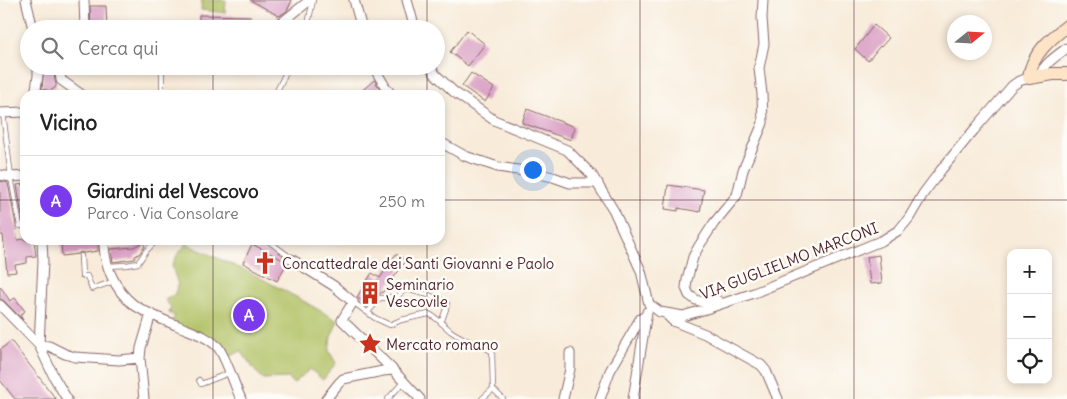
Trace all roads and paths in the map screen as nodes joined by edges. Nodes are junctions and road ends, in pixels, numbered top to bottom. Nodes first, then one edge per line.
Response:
1 (26, 0) edge
2 (84, 0) edge
3 (312, 0) edge
4 (354, 0) edge
5 (407, 0) edge
6 (763, 0) edge
7 (31, 20) edge
8 (85, 20) edge
9 (285, 20) edge
10 (309, 20) edge
11 (360, 20) edge
12 (413, 20) edge
13 (1067, 26) edge
14 (1067, 48) edge
15 (1067, 74) edge
16 (38, 75) edge
17 (60, 75) edge
18 (162, 75) edge
19 (285, 75) edge
20 (378, 75) edge
21 (437, 75) edge
22 (1034, 77) junction
23 (36, 90) edge
24 (75, 90) edge
25 (162, 90) edge
26 (277, 90) edge
27 (388, 90) edge
28 (20, 112) edge
29 (2, 113) edge
30 (445, 145) edge
31 (0, 175) edge
32 (20, 176) edge
33 (11, 177) junction
34 (598, 183) junction
35 (20, 226) edge
36 (42, 245) edge
37 (104, 245) edge
38 (152, 245) edge
39 (273, 245) edge
40 (81, 256) dead end
41 (289, 257) joint
42 (108, 266) junction
43 (114, 281) junction
44 (729, 301) junction
45 (353, 302) junction
46 (649, 304) junction
47 (0, 305) edge
48 (368, 312) junction
49 (665, 313) junction
50 (151, 314) junction
51 (646, 316) junction
52 (442, 323) junction
53 (39, 345) junction
54 (570, 353) dead end
55 (140, 358) junction
56 (393, 370) junction
57 (229, 373) junction
58 (199, 380) dead end
59 (404, 381) junction
60 (493, 390) junction
61 (67, 399) edge
62 (144, 399) edge
63 (241, 399) edge
64 (326, 399) edge
65 (388, 399) edge
66 (420, 399) edge
67 (482, 399) edge
68 (503, 399) edge
69 (563, 399) edge
70 (600, 399) edge
71 (633, 399) edge
72 (778, 399) edge

1 - 7 street
2 - 8 street
3 - 9 street
3 - 10 lane
4 - 11 street
5 - 12 street
6 - 44 street
13 - 22 main road
14 - 22 street, VIA GUGLIELMO MARCONI
15 - 22 main road
16 - 23 street
17 - 24 street
18 - 25 lane
19 - 26 lane
20 - 27 street
21 - 34 street
22 - 44 street, VIA GUGLIELMO MARCONI
28 - 29 street
29 - 33 lane
30 - 34 street
31 - 33 street
32 - 33 street
33 - 35 lane
34 - 46 street
36 - 53 street
37 - 42 street
38 - 42 lane
39 - 41 lane
40 - 43 lane
41 - 45 street
42 - 43 street
43 - 50 street
44 - 49 street, VIA GUGLIELMO MARCONI
45 - 48 lane
45 - 56 street
46 - 49 street, VIA GUGLIELMO MARCONI
46 - 51 street
47 - 53 street
48 - 52 lane
48 - 52 lane
49 - 72 street
50 - 55 street
50 - 57 street
51 - 70 street
51 - 71 street
52 - 60 lane
53 - 55 street
53 - 61 street
54 - 69 street
55 - 62 street
56 - 59 street
56 - 64 street
57 - 58 lane
57 - 63 street
59 - 65 lane
59 - 66 street
60 - 67 lane
60 - 68 lane

